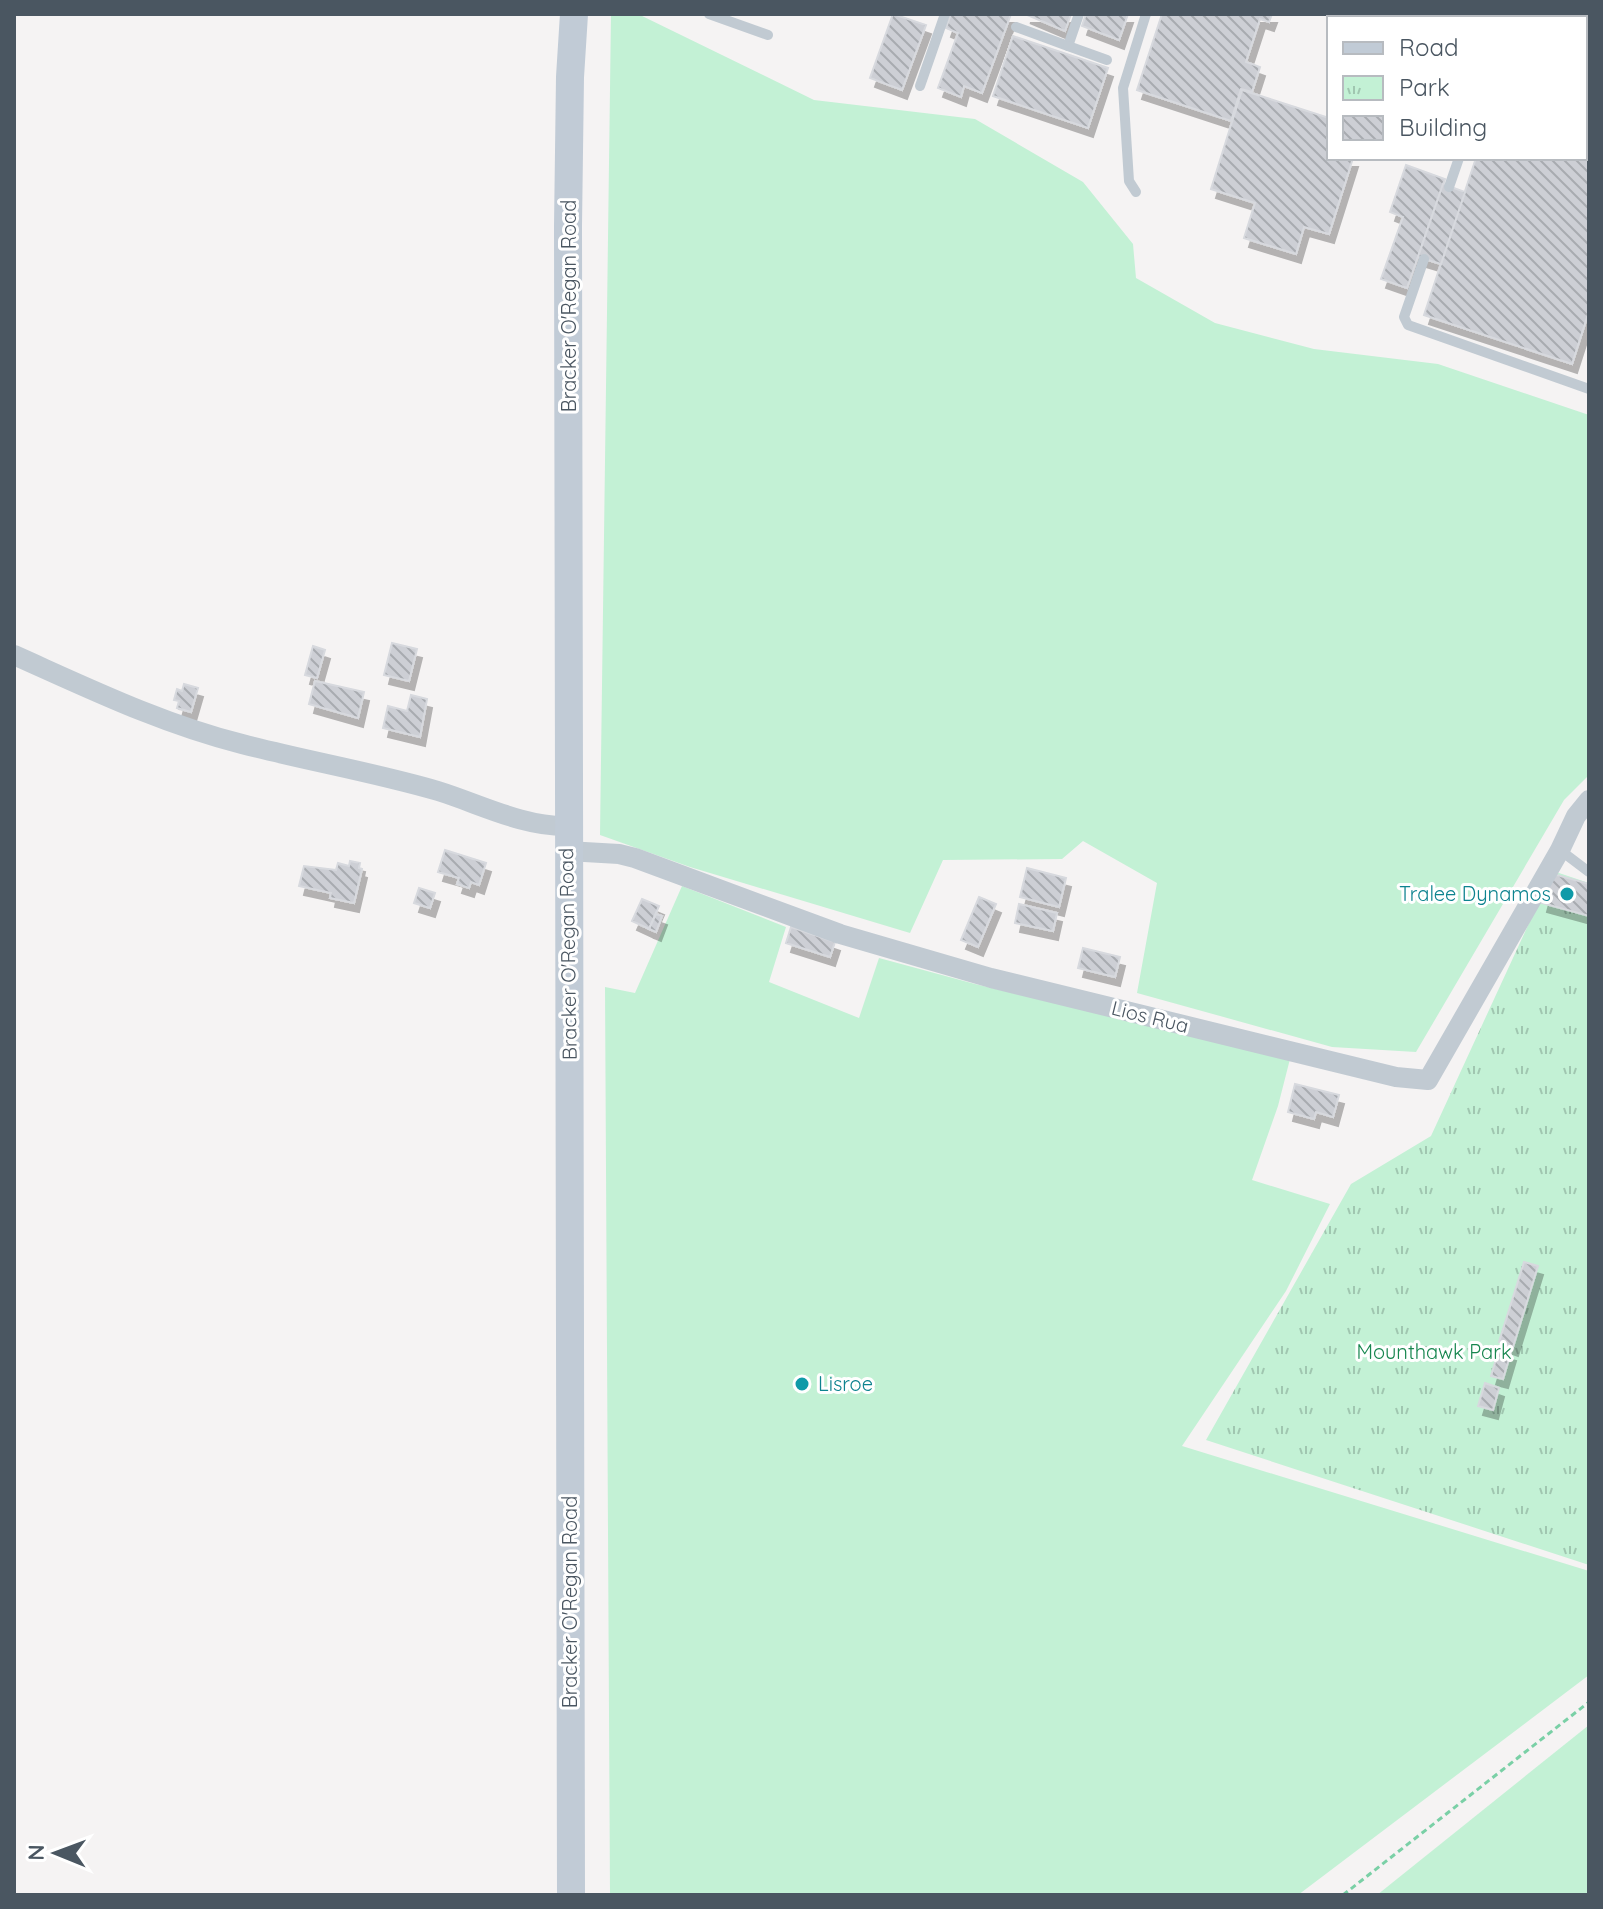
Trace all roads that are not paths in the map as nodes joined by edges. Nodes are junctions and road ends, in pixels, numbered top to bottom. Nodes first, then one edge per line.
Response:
1 (574, 14) edge
2 (709, 14) edge
3 (945, 14) edge
4 (1079, 14) edge
5 (1146, 14) edge
6 (1016, 27) dead end
7 (768, 35) dead end
8 (1068, 46) junction
9 (1107, 60) dead end
10 (920, 86) dead end
11 (1458, 160) edge
12 (1449, 187) dead end
13 (1136, 192) dead end
14 (1424, 259) dead end
15 (1589, 389) edge
16 (14, 655) edge
17 (1589, 800) edge
18 (567, 839) junction
19 (1560, 850) junction
20 (1589, 872) edge
21 (571, 1895) edge

1 - 18 main road, Bracker O'Regan Road
2 - 7 lane
3 - 10 lane
4 - 8 lane
5 - 13 lane
6 - 8 lane
8 - 9 lane
11 - 12 lane
14 - 15 lane
16 - 18 street
17 - 19 street, Lios Rua
18 - 19 street, Lios Rua
18 - 21 main road, Bracker O'Regan Road
19 - 20 lane

